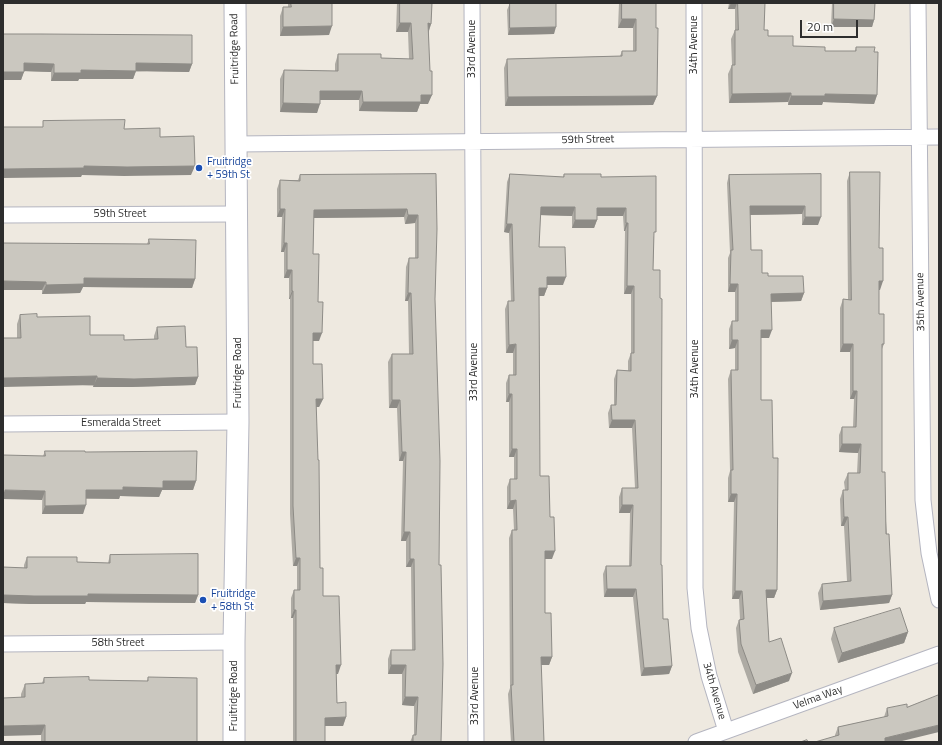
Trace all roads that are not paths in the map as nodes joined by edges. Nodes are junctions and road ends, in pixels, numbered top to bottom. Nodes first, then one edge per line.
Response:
1 (235, 3) edge
2 (472, 3) edge
3 (694, 3) edge
4 (918, 3) edge
5 (919, 137) junction
6 (939, 137) edge
7 (694, 139) junction
8 (473, 142) junction
9 (236, 144) junction
10 (237, 214) junction
11 (3, 215) edge
12 (238, 422) junction
13 (3, 424) edge
14 (939, 600) edge
15 (234, 642) junction
16 (3, 644) edge
17 (939, 654) edge
18 (726, 731) junction
19 (234, 742) edge
20 (476, 742) edge
21 (696, 742) edge

1 - 9 main road, Fruitridge Road
2 - 8 street, 33rd Avenue
3 - 7 street, 34th Avenue
4 - 5 street, 35th Avenue
5 - 6 street, 59th Street
5 - 7 street, 59th Street
5 - 14 street, 35th Avenue
7 - 8 street, 59th Street
7 - 18 street, 34th Avenue
8 - 9 street, 59th Street
8 - 20 street, 33rd Avenue
9 - 10 main road, Fruitridge Road
10 - 11 street, 59th Street
10 - 12 main road, Fruitridge Road
12 - 13 street, Esmeralda Street
12 - 15 main road, Fruitridge Road
15 - 16 street, 58th Street
15 - 19 main road, Fruitridge Road
17 - 18 street, Velma Way
18 - 21 street, Velma Way

